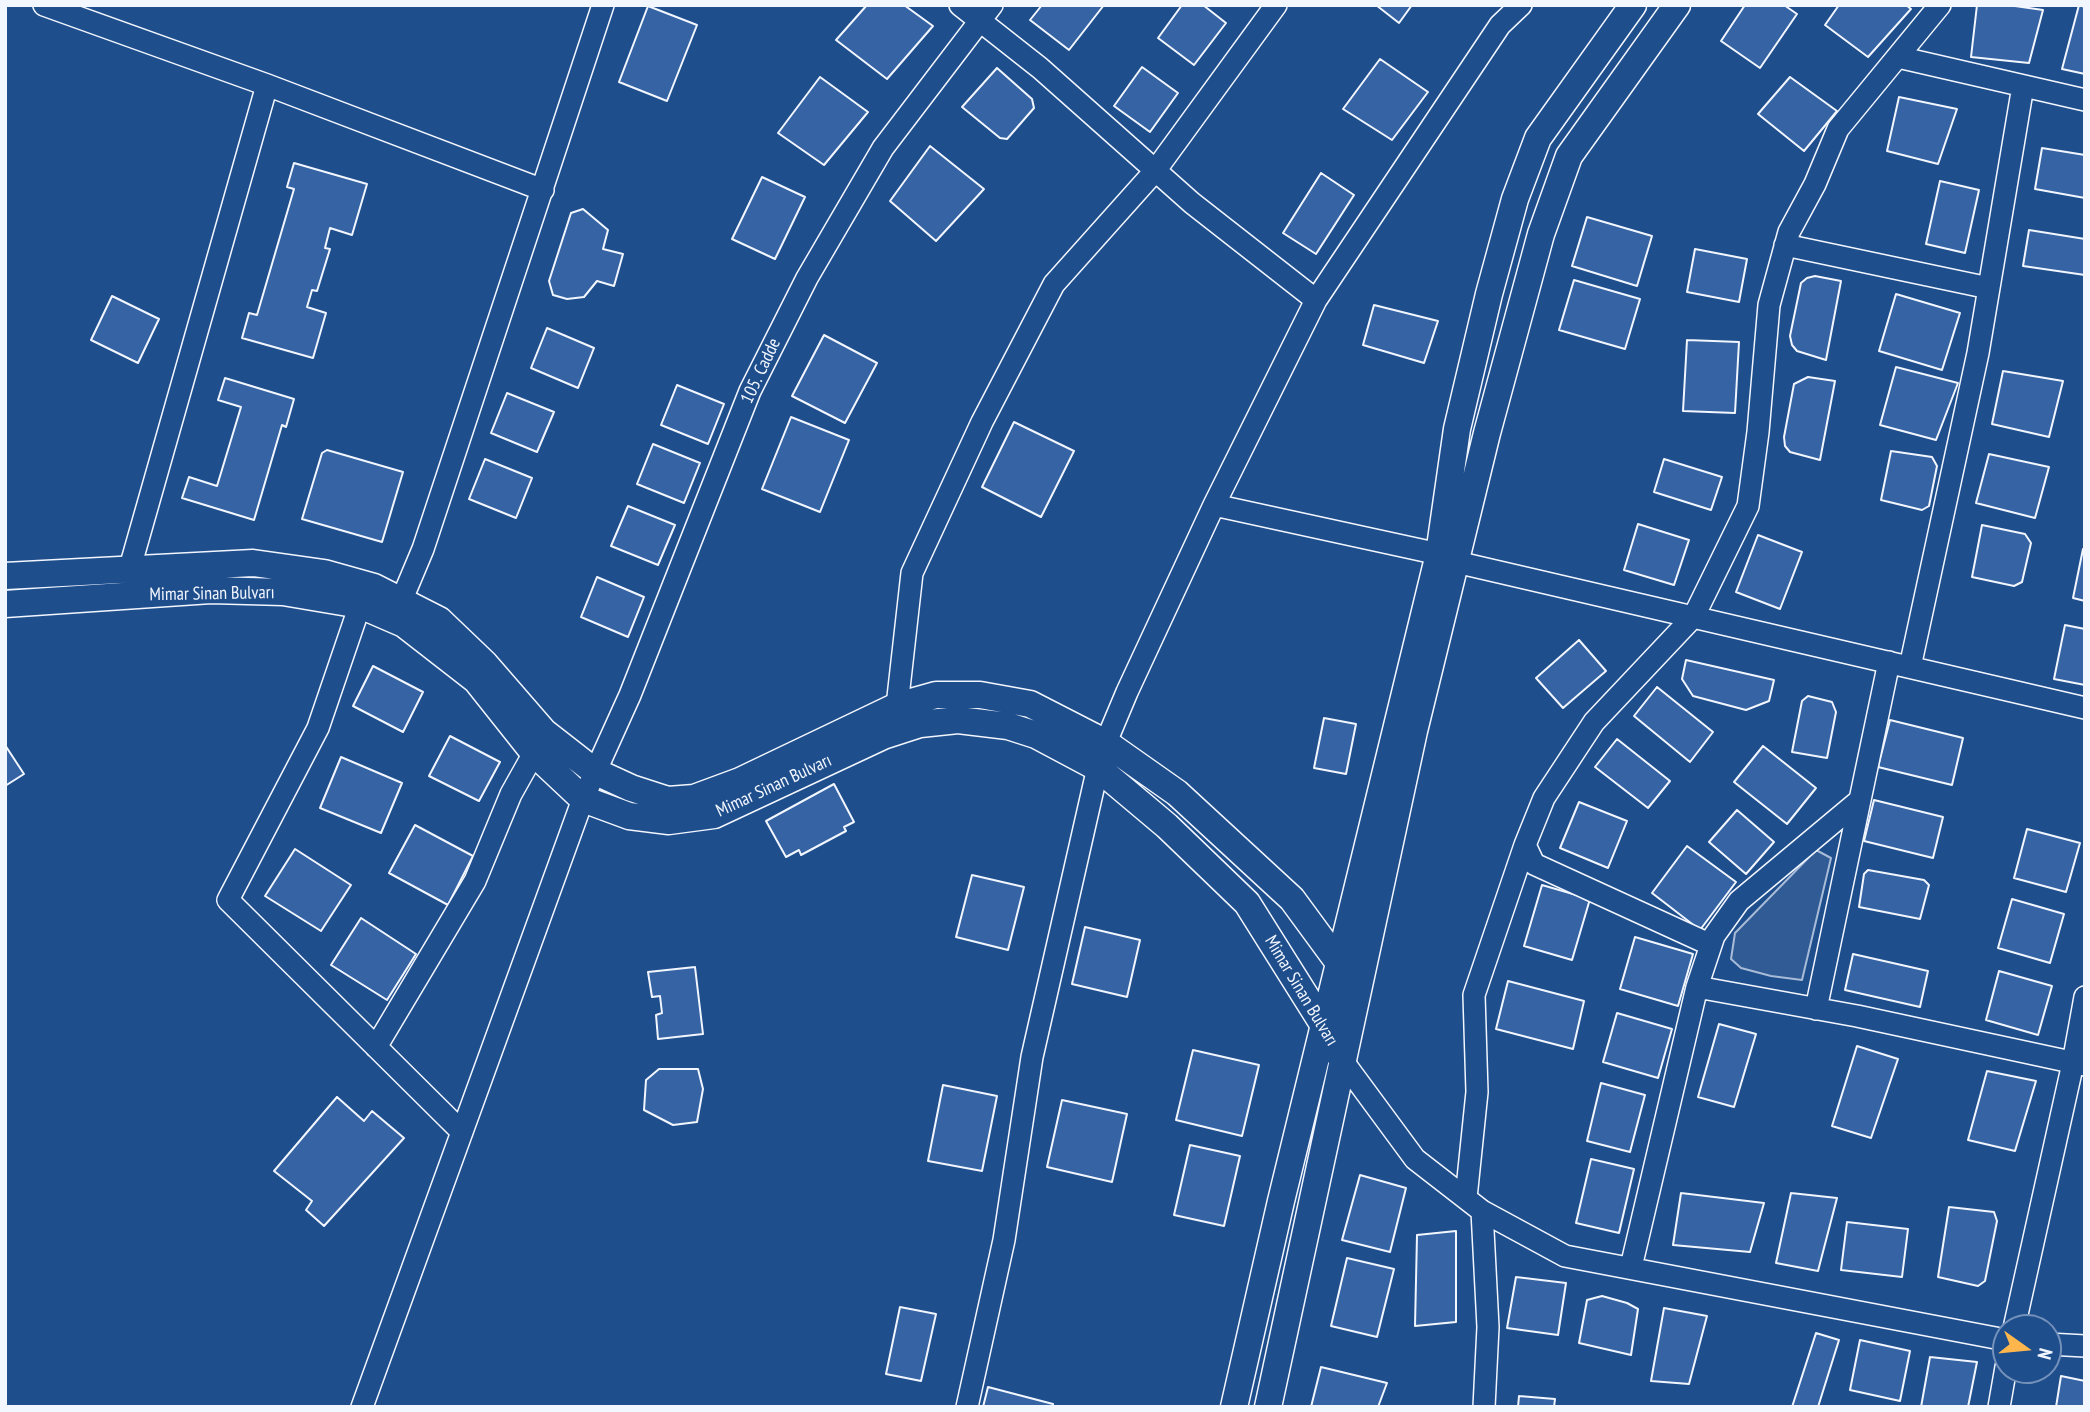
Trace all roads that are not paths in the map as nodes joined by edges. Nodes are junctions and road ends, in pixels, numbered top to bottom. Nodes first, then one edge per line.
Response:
1 (44, 5) edge
2 (603, 5) edge
3 (960, 5) edge
4 (1276, 5) edge
5 (1521, 5) edge
6 (1633, 5) edge
7 (1677, 5) edge
8 (1940, 5) edge
9 (987, 13) edge
10 (1898, 57) junction
11 (267, 85) junction
12 (2023, 86) junction
13 (2085, 100) edge
14 (1155, 171) junction
15 (543, 190) junction
16 (1785, 245) junction
17 (1989, 288) junction
18 (1316, 300) junction
19 (1214, 505) junction
20 (1447, 558) junction
21 (129, 571) junction
22 (5, 576) edge
23 (402, 599) junction
24 (5, 604) edge
25 (360, 605) junction
26 (1694, 616) junction
27 (1899, 665) junction
28 (897, 706) junction
29 (2085, 708) edge
30 (1106, 743) junction
31 (534, 754) junction
32 (1098, 768) junction
33 (594, 771) junction
34 (583, 799) junction
35 (1860, 800) junction
36 (1525, 845) junction
37 (1711, 946) junction
38 (1339, 963) junction
39 (1697, 987) junction
40 (2085, 997) edge
41 (1353, 1007) junction
42 (1816, 1009) junction
43 (1324, 1024) junction
44 (376, 1047) junction
45 (1342, 1060) junction
46 (2079, 1064) edge
47 (462, 1132) junction
48 (1474, 1205) junction
49 (1631, 1267) junction
50 (2017, 1314) edge
51 (1992, 1337) edge
52 (2062, 1344) edge
53 (2085, 1346) edge
54 (2003, 1384) edge
55 (362, 1407) edge
56 (967, 1407) edge
57 (1234, 1407) edge
58 (1268, 1407) edge
59 (1484, 1407) edge
60 (1999, 1407) edge

1 - 11 street
2 - 15 street
3 - 9 street
4 - 14 street
5 - 18 street
6 - 20 main road
7 - 20 main road
8 - 10 street
9 - 14 street
9 - 33 street, 105. Cadde
10 - 12 street
10 - 16 street
11 - 15 street
11 - 21 street
12 - 13 street
12 - 17 street
14 - 18 street
14 - 28 street
15 - 23 street
16 - 17 street
16 - 26 street
17 - 27 street
18 - 19 street
19 - 20 street
19 - 30 street
20 - 26 street
20 - 38 main road
20 - 41 main road
21 - 22 main road, Mimar Sinan Bulvarı
21 - 23 main road, Mimar Sinan Bulvarı
23 - 33 main road, Mimar Sinan Bulvarı
24 - 25 main road, Mimar Sinan Bulvarı
25 - 31 main road, Mimar Sinan Bulvarı
25 - 44 street
26 - 27 street
26 - 36 street
27 - 29 street
27 - 35 street
28 - 30 main road, Mimar Sinan Bulvarı
28 - 33 main road, Mimar Sinan Bulvarı
30 - 32 street
30 - 38 main road, Mimar Sinan Bulvarı
31 - 34 main road, Mimar Sinan Bulvarı
31 - 44 street
32 - 34 main road, Mimar Sinan Bulvarı
32 - 43 main road, Mimar Sinan Bulvarı
32 - 56 street
33 - 34 street, 105. Cadde
34 - 47 street, 105. Cadde
35 - 37 street
35 - 42 street
36 - 37 street
36 - 48 street
37 - 39 street
38 - 41 main road, Mimar Sinan Bulvarı
38 - 43 main road
39 - 42 street
39 - 49 street
40 - 46 street
41 - 45 main road
42 - 46 street
43 - 45 main road, Mimar Sinan Bulvarı
43 - 57 main road
44 - 47 street
45 - 48 street
45 - 58 main road
46 - 50 street
47 - 55 street, 105. Cadde
48 - 49 street
48 - 59 street
49 - 51 street
52 - 53 street
54 - 60 street

